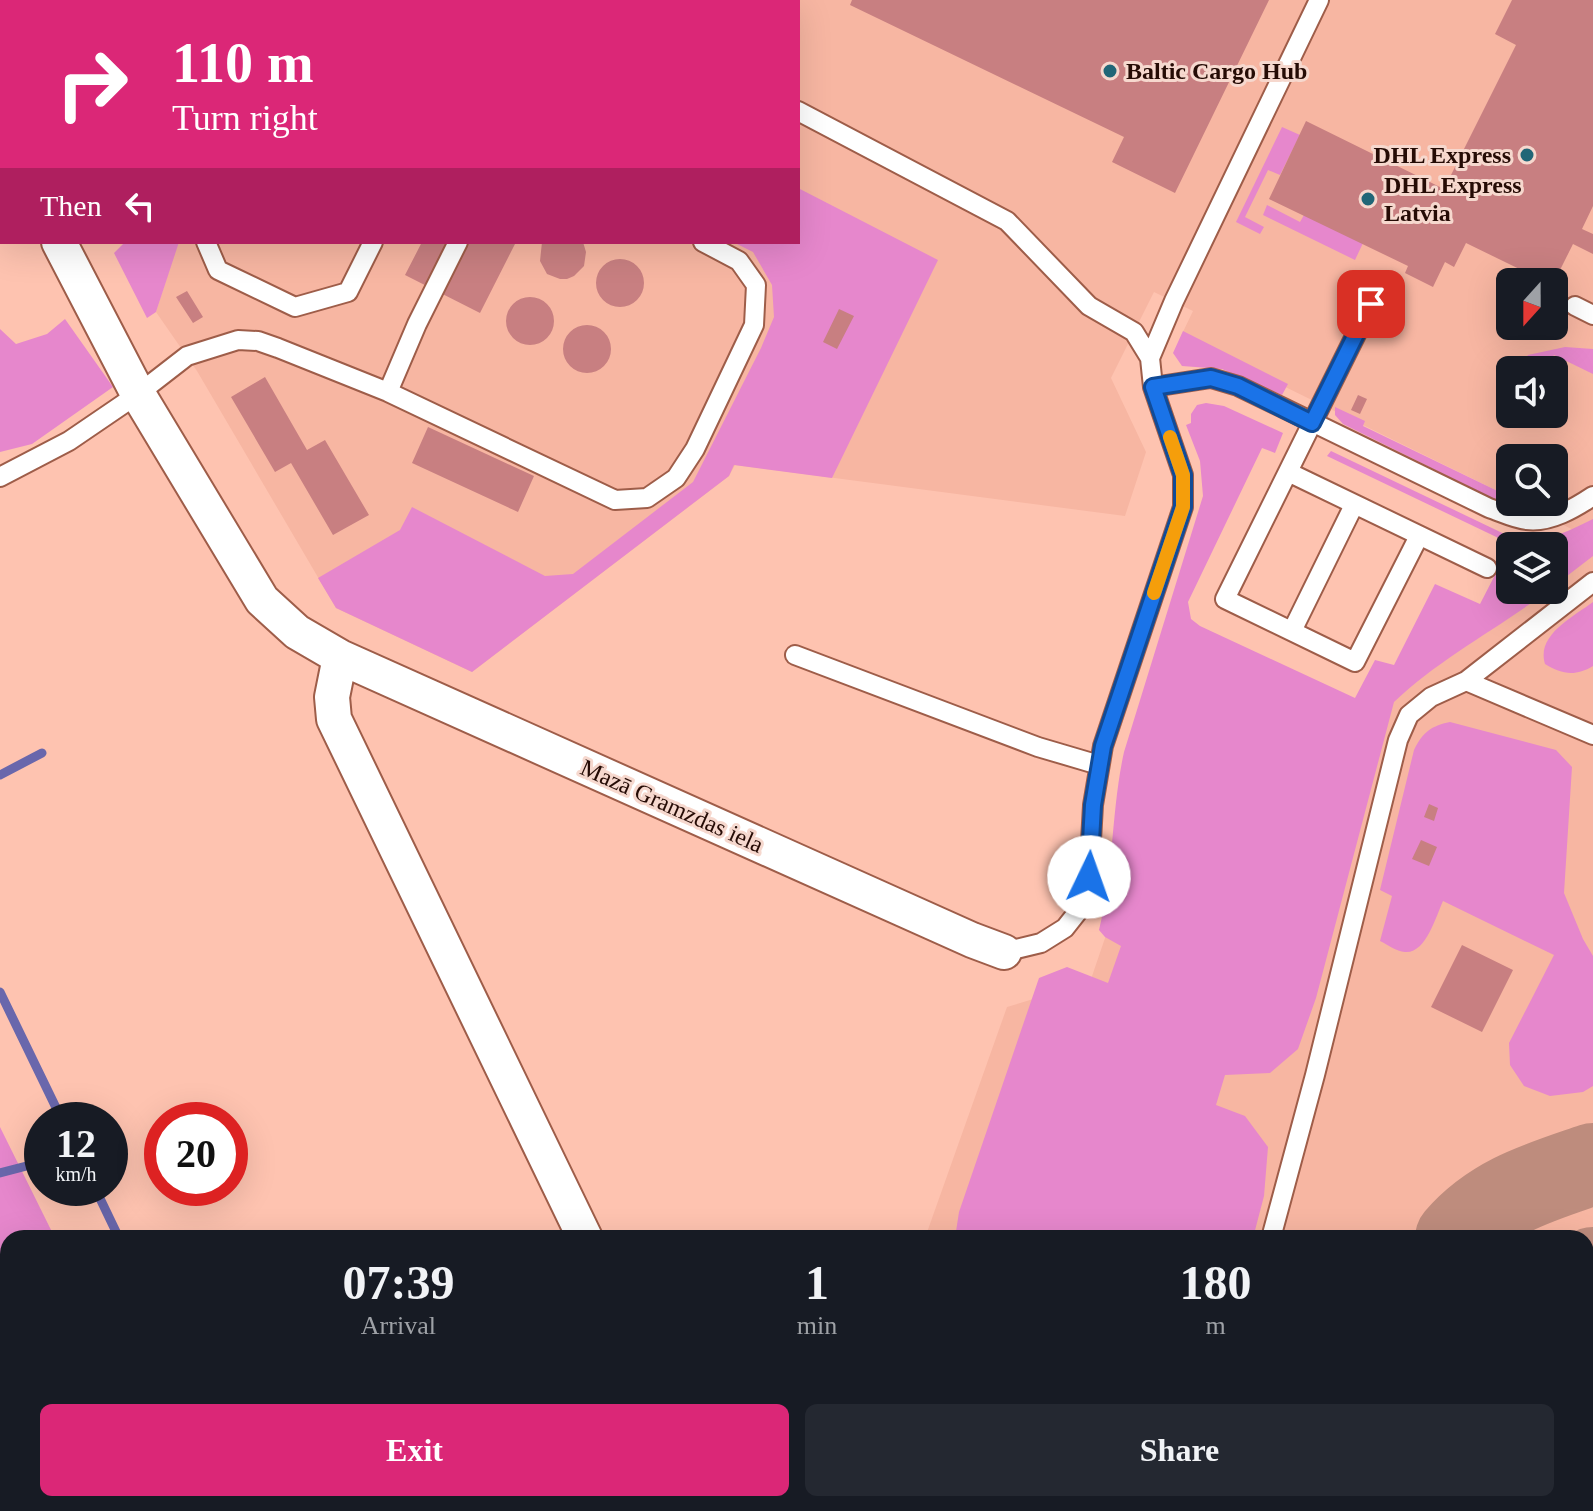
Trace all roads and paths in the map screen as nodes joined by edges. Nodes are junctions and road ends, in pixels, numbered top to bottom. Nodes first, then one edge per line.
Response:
1 (1319, 0) edge
2 (800, 112) edge
3 (60, 244) edge
4 (207, 244) edge
5 (372, 244) edge
6 (457, 244) edge
7 (707, 244) edge
8 (1371, 304) dead end
9 (1575, 306) dead end
10 (1593, 315) edge
11 (1150, 358) junction
12 (1153, 387) junction
13 (388, 392) junction
14 (138, 394) junction
15 (1312, 423) junction
16 (1288, 472) junction
17 (0, 477) edge
18 (1593, 496) edge
19 (1354, 505) junction
20 (1419, 536) junction
21 (1487, 568) dead end
22 (1593, 582) edge
23 (1292, 631) junction
24 (795, 655) dead end
25 (340, 657) junction
26 (1466, 681) junction
27 (1593, 735) edge
28 (1099, 765) junction
29 (1004, 952) joint
30 (581, 1230) edge
31 (1273, 1230) edge

1 - 11 lane
2 - 11 lane
3 - 14 street, Mazā Gramzdas iela
4 - 5 lane
6 - 13 lane
7 - 13 lane
8 - 15 lane
9 - 10 lane
11 - 12 lane
12 - 15 lane
12 - 28 lane
13 - 14 lane
14 - 17 lane
14 - 25 street, Mazā Gramzdas iela
15 - 16 lane
15 - 18 lane
16 - 19 lane
16 - 23 lane
19 - 20 lane
19 - 23 lane
20 - 21 lane
20 - 23 lane
22 - 26 lane
24 - 28 lane
25 - 29 street, Mazā Gramzdas iela
25 - 30 street
26 - 27 lane
26 - 31 lane
28 - 29 lane

